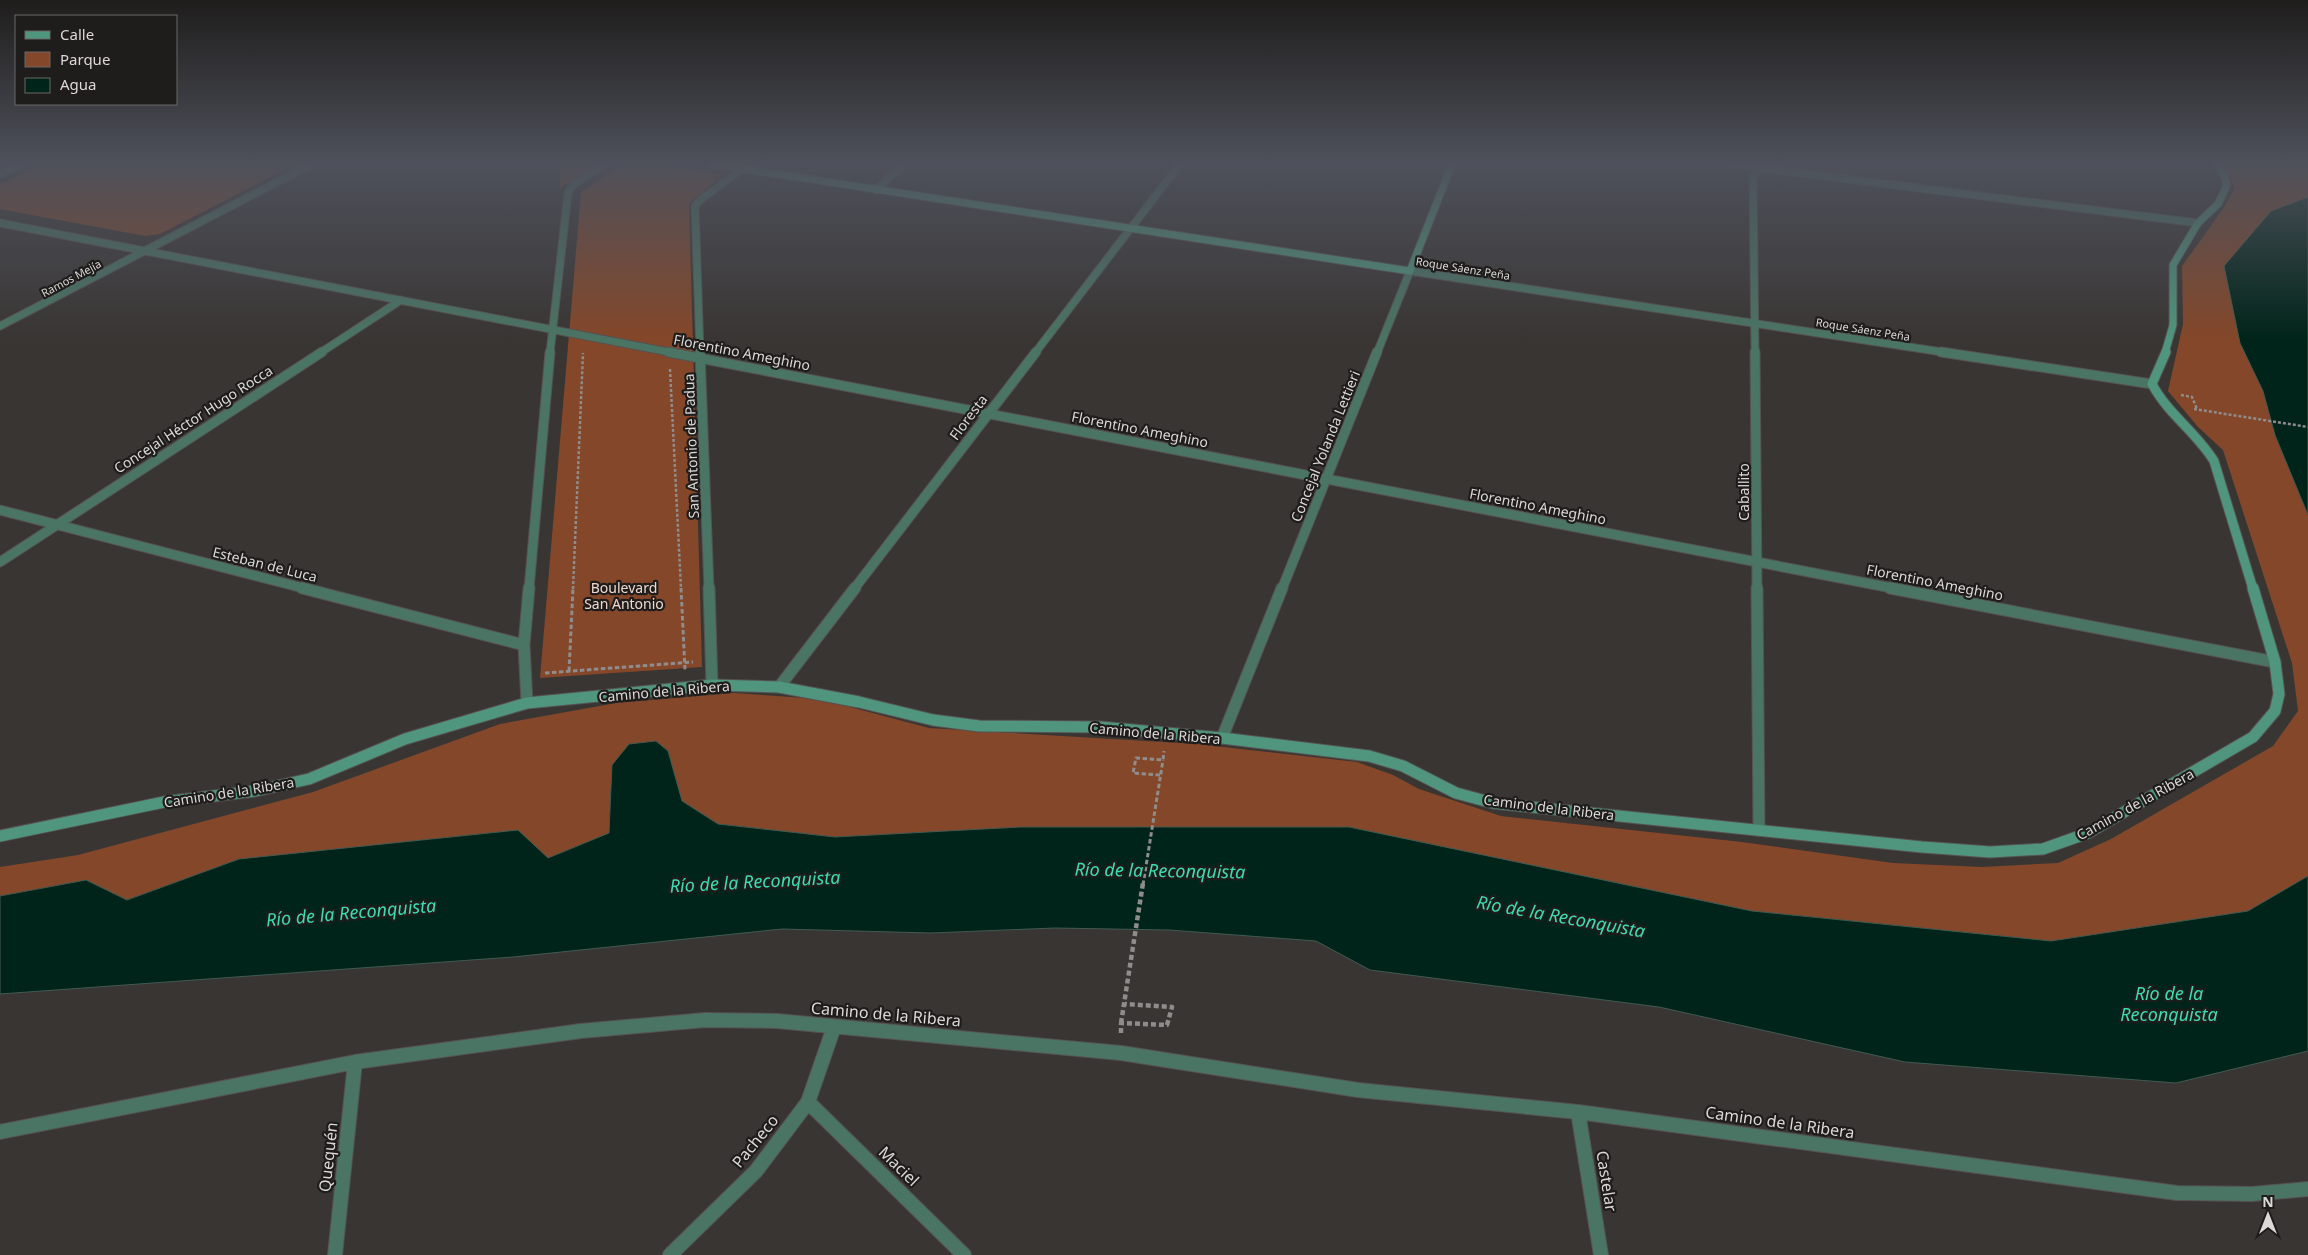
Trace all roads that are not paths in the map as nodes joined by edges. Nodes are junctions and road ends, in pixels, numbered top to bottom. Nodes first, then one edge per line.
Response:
1 (3, 223) edge
2 (200, 223) edge
3 (565, 223) edge
4 (696, 223) edge
5 (1094, 223) edge
6 (1134, 223) edge
7 (1429, 223) edge
8 (1754, 223) edge
9 (2194, 223) edge
10 (2198, 223) joint
11 (1130, 228) junction
12 (145, 251) junction
13 (1410, 271) junction
14 (401, 300) junction
15 (1756, 324) junction
16 (0, 326) edge
17 (553, 329) junction
18 (701, 358) junction
19 (2152, 384) junction
20 (988, 413) junction
21 (1326, 479) junction
22 (0, 510) edge
23 (56, 525) junction
24 (0, 562) edge
25 (1757, 562) junction
26 (524, 645) junction
27 (2275, 662) junction
28 (712, 684) junction
29 (779, 687) junction
30 (528, 703) junction
31 (1222, 738) junction
32 (1759, 830) junction
33 (0, 836) edge
34 (834, 1027) junction
35 (355, 1062) junction
36 (808, 1102) junction
37 (1578, 1112) junction
38 (0, 1132) edge
39 (2308, 1188) edge
40 (335, 1255) edge
41 (670, 1255) edge
42 (964, 1255) edge
43 (1601, 1255) edge

1 - 12 street, Florentino Ameghino
2 - 12 street, Ramos Mejía
3 - 17 street
4 - 18 street, San Antonio de Padua
5 - 11 street, Roque Sáenz Peña
6 - 11 street, Floresta
7 - 13 street, Concejal Yolanda Lettieri
8 - 15 street, Caballito
9 - 10 street
10 - 19 street
11 - 13 street, Roque Sáenz Peña
11 - 20 street, Floresta
12 - 14 street, Florentino Ameghino
12 - 16 street, Ramos Mejía
13 - 15 street, Roque Sáenz Peña
13 - 21 street, Concejal Yolanda Lettieri
14 - 17 street, Florentino Ameghino
14 - 23 street, Concejal Héctor Hugo Rocca
15 - 19 street, Roque Sáenz Peña
15 - 25 street, Caballito
17 - 18 street, Florentino Ameghino
17 - 26 street
18 - 20 street, Florentino Ameghino
18 - 28 street, San Antonio de Padua
19 - 27 street, Camino de la Ribera
20 - 21 street, Florentino Ameghino
20 - 29 street, Floresta
21 - 25 street, Florentino Ameghino
21 - 31 street, Concejal Yolanda Lettieri
22 - 23 street, Esteban de Luca
23 - 24 street, Concejal Héctor Hugo Rocca
23 - 26 street, Esteban de Luca
25 - 27 street, Florentino Ameghino
25 - 32 street, Caballito
26 - 30 street
27 - 32 street, Camino de la Ribera
28 - 29 street, Camino de la Ribera
28 - 30 street, Camino de la Ribera
29 - 31 street, Camino de la Ribera
30 - 33 street, Camino de la Ribera
31 - 32 street, Camino de la Ribera
34 - 35 street, Camino de la Ribera
34 - 36 street, Pacheco
34 - 37 street, Camino de la Ribera
35 - 38 street, Camino de la Ribera
35 - 40 street, Quequén
36 - 41 street, Pacheco
36 - 42 street, Maciel
37 - 39 street, Camino de la Ribera
37 - 43 street, Castelar

